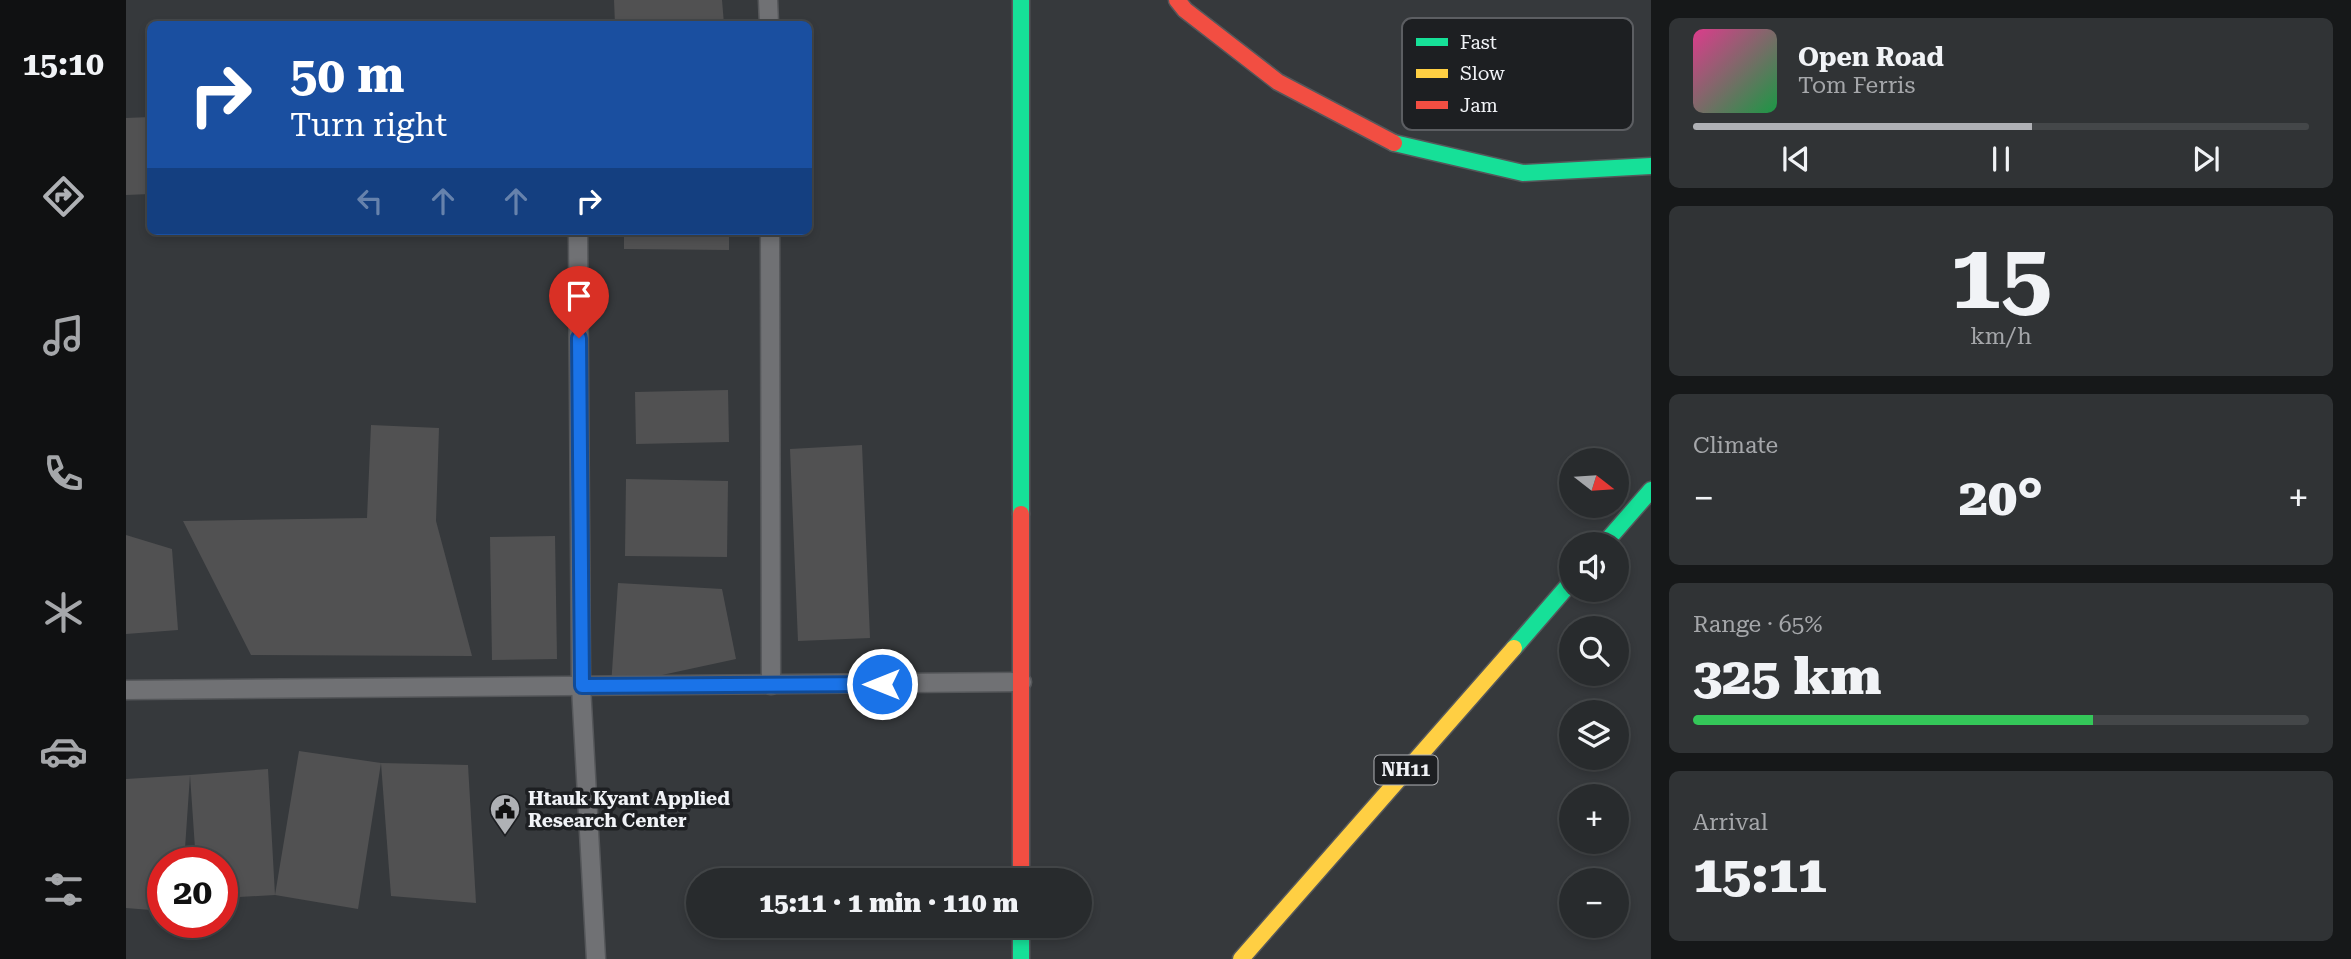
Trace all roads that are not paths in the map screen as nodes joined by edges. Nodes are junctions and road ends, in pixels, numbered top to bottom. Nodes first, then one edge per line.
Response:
1 (768, 0) edge
2 (1021, 0) edge
3 (1177, 0) edge
4 (769, 21) edge
5 (1651, 166) edge
6 (578, 235) edge
7 (770, 235) edge
8 (1651, 490) edge
9 (1614, 532) edge
10 (1559, 596) edge
11 (1022, 682) junction
12 (771, 685) junction
13 (582, 686) junction
14 (126, 690) edge
15 (1021, 868) edge
16 (1021, 938) edge
17 (596, 959) edge
18 (1021, 959) edge
19 (1241, 959) edge

1 - 4 lane
2 - 11 main road
3 - 5 main road
6 - 13 lane
7 - 12 lane
8 - 9 main road
10 - 19 main road, NH11
11 - 12 lane
11 - 15 main road
12 - 13 lane
13 - 14 lane
13 - 17 lane
16 - 18 main road

